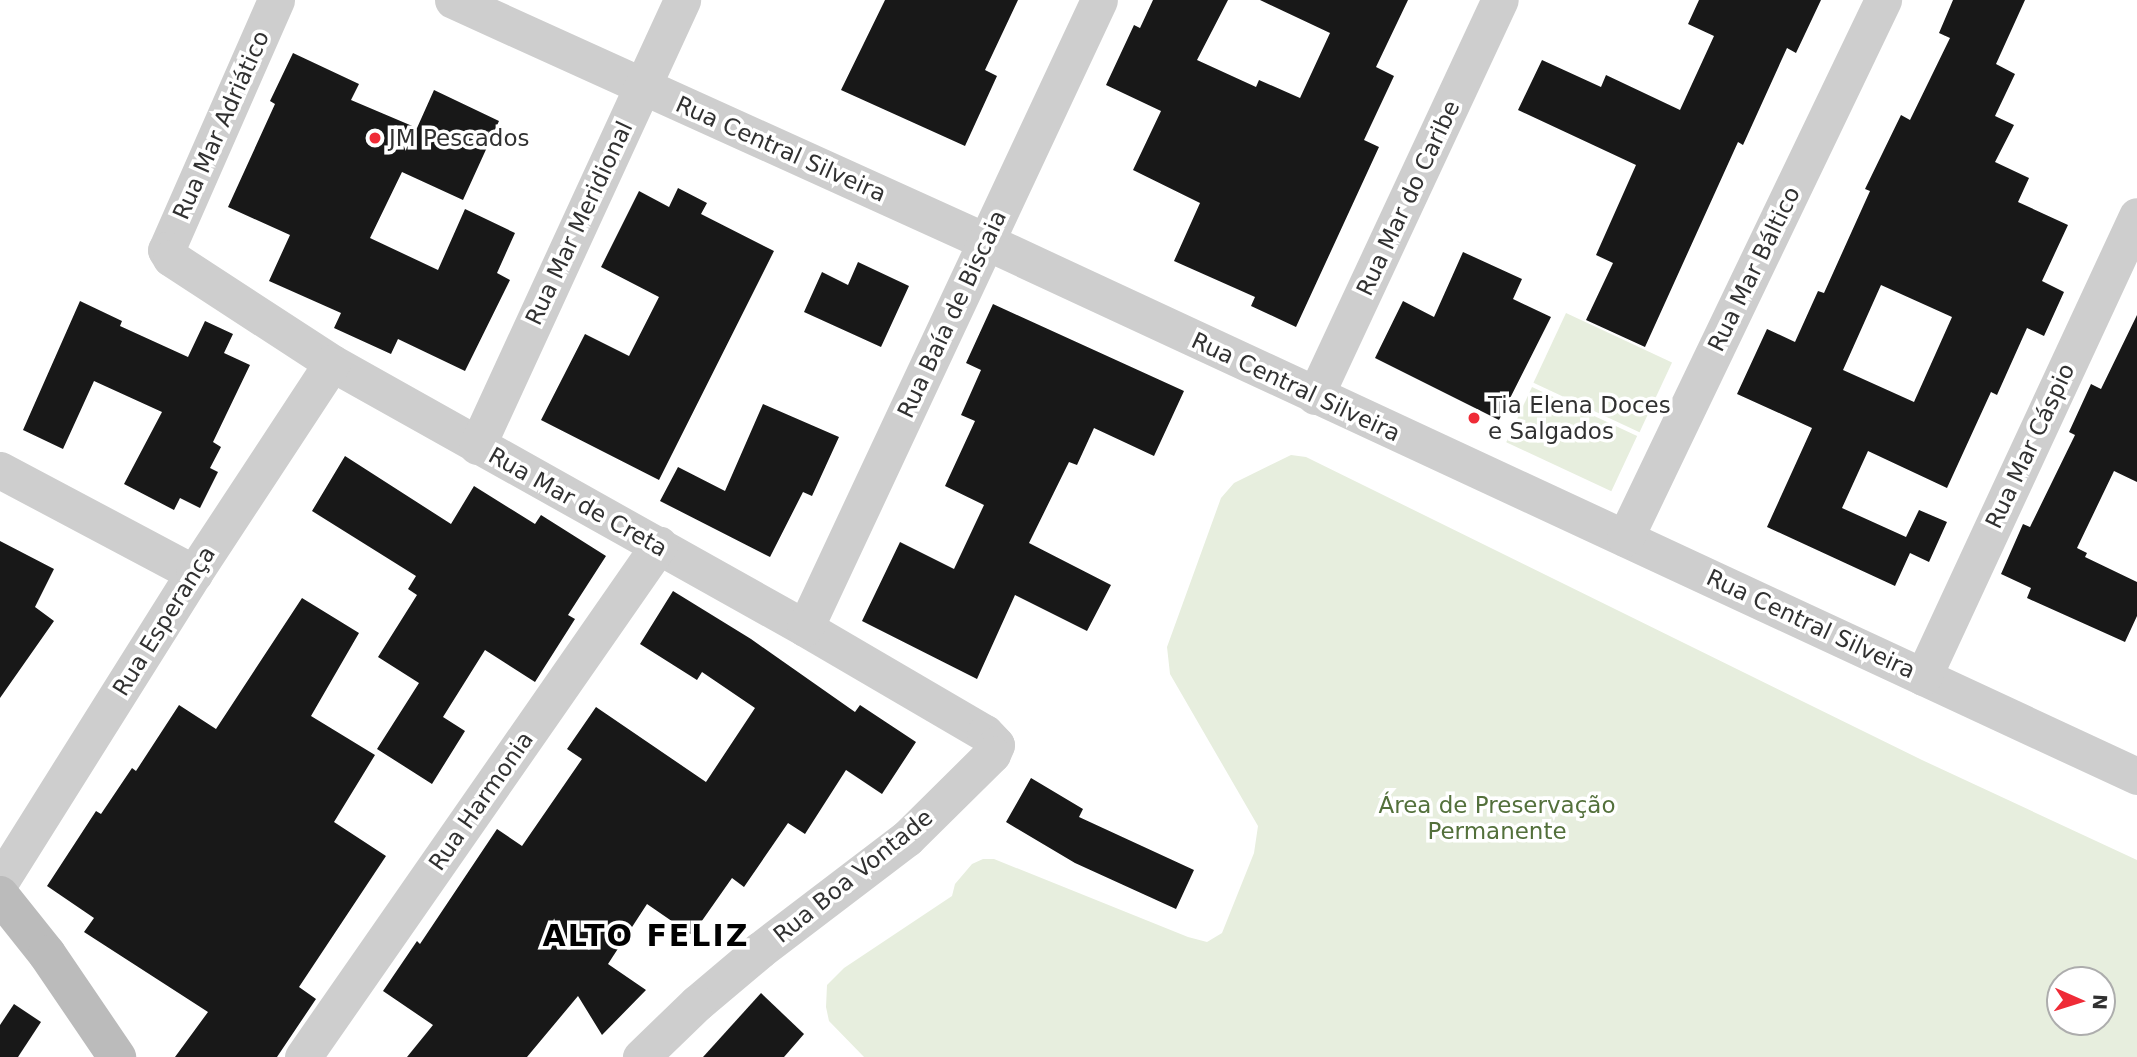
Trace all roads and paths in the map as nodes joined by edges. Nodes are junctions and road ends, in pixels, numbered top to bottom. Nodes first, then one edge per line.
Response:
1 (276, 0) edge
2 (453, 0) edge
3 (682, 0) edge
4 (1099, 0) edge
5 (1500, 0) edge
6 (1884, 0) edge
7 (642, 87) junction
8 (2137, 216) edge
9 (987, 242) junction
10 (166, 250) joint
11 (332, 363) junction
12 (1315, 396) junction
13 (477, 446) junction
14 (0, 470) edge
15 (1625, 538) junction
16 (659, 545) junction
17 (194, 573) junction
18 (805, 628) junction
19 (1923, 677) junction
20 (996, 745) joint
21 (2137, 776) edge
22 (0, 882) edge
23 (0, 895) edge
24 (117, 1057) edge
25 (303, 1057) edge
26 (641, 1057) edge

1 - 10 street, Rua Mar Adriático
2 - 7 street, Rua Central Silveira
3 - 7 street, Rua Mar Meridional
4 - 9 street, Rua Baía de Biscaia
5 - 12 street, Rua Mar do Caribe
6 - 15 street, Rua Mar Báltico
7 - 9 street, Rua Central Silveira
7 - 13 street, Rua Mar Meridional
8 - 19 street, Rua Mar Cáspio
9 - 12 street, Rua Central Silveira
9 - 18 street, Rua Baía de Biscaia
10 - 11 street, Rua Mar de Creta
11 - 13 street, Rua Mar de Creta
11 - 17 street, Rua Esperança
12 - 15 street, Rua Central Silveira
13 - 16 street, Rua Mar de Creta
14 - 17 street
15 - 19 street, Rua Central Silveira
16 - 18 street, Rua Mar de Creta
16 - 25 street, Rua Harmonia
17 - 22 street, Rua Esperança
18 - 20 street, Rua Mar de Creta
19 - 21 street, Rua Central Silveira
20 - 26 street, Rua Boa Vontade
23 - 24 main road

